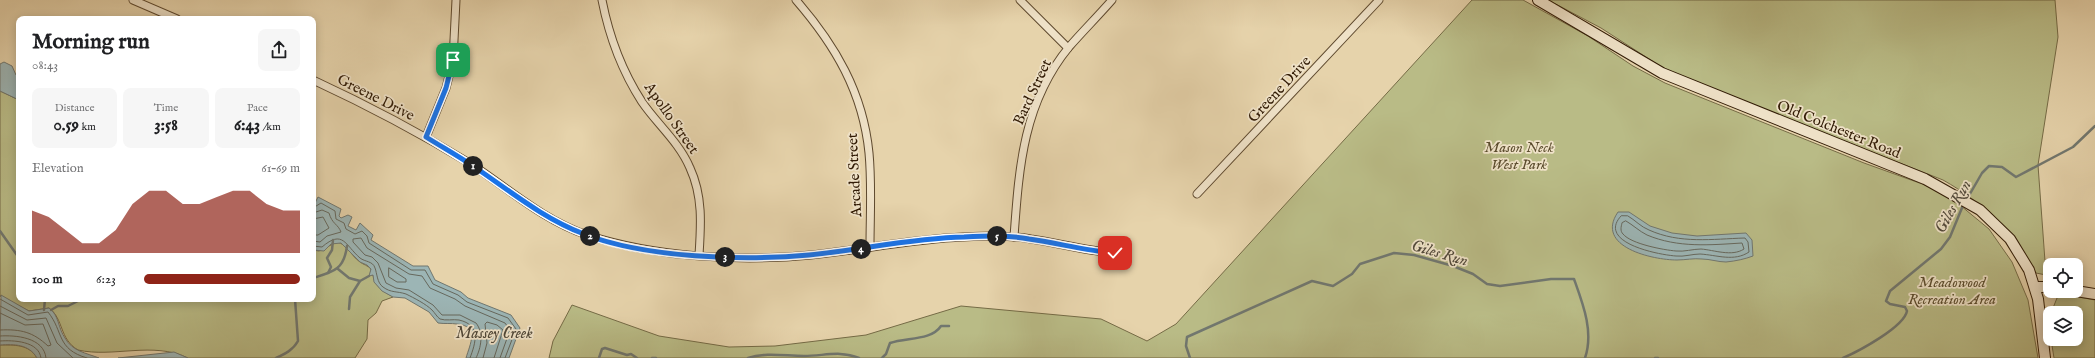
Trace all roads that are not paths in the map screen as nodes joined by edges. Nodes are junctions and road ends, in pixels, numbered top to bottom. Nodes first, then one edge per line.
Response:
1 (133, 0) edge
2 (456, 0) edge
3 (602, 0) edge
4 (796, 0) edge
5 (1020, 0) edge
6 (1112, 0) edge
7 (1379, 0) edge
8 (1538, 0) edge
9 (170, 16) edge
10 (1068, 48) junction
11 (316, 82) edge
12 (426, 137) junction
13 (1197, 194) dead end
14 (1014, 237) junction
15 (870, 248) junction
16 (1115, 253) dead end
17 (699, 255) junction
18 (2035, 287) junction
19 (2043, 287) edge
20 (2083, 292) edge
21 (2095, 294) edge
22 (2045, 358) edge

1 - 9 street
2 - 12 street
3 - 17 street, Apollo Street
4 - 15 street, Arcade Street
5 - 10 street
6 - 10 street, Bard Street
7 - 13 street, Greene Drive
8 - 18 street, Old Colchester Road
10 - 14 street, Bard Street
11 - 12 street, Greene Drive
12 - 17 street, Greene Drive
14 - 15 street, Greene Drive
14 - 16 street, Greene Drive
15 - 17 street, Greene Drive
18 - 19 street
18 - 22 street, Old Colchester Road
20 - 21 street

